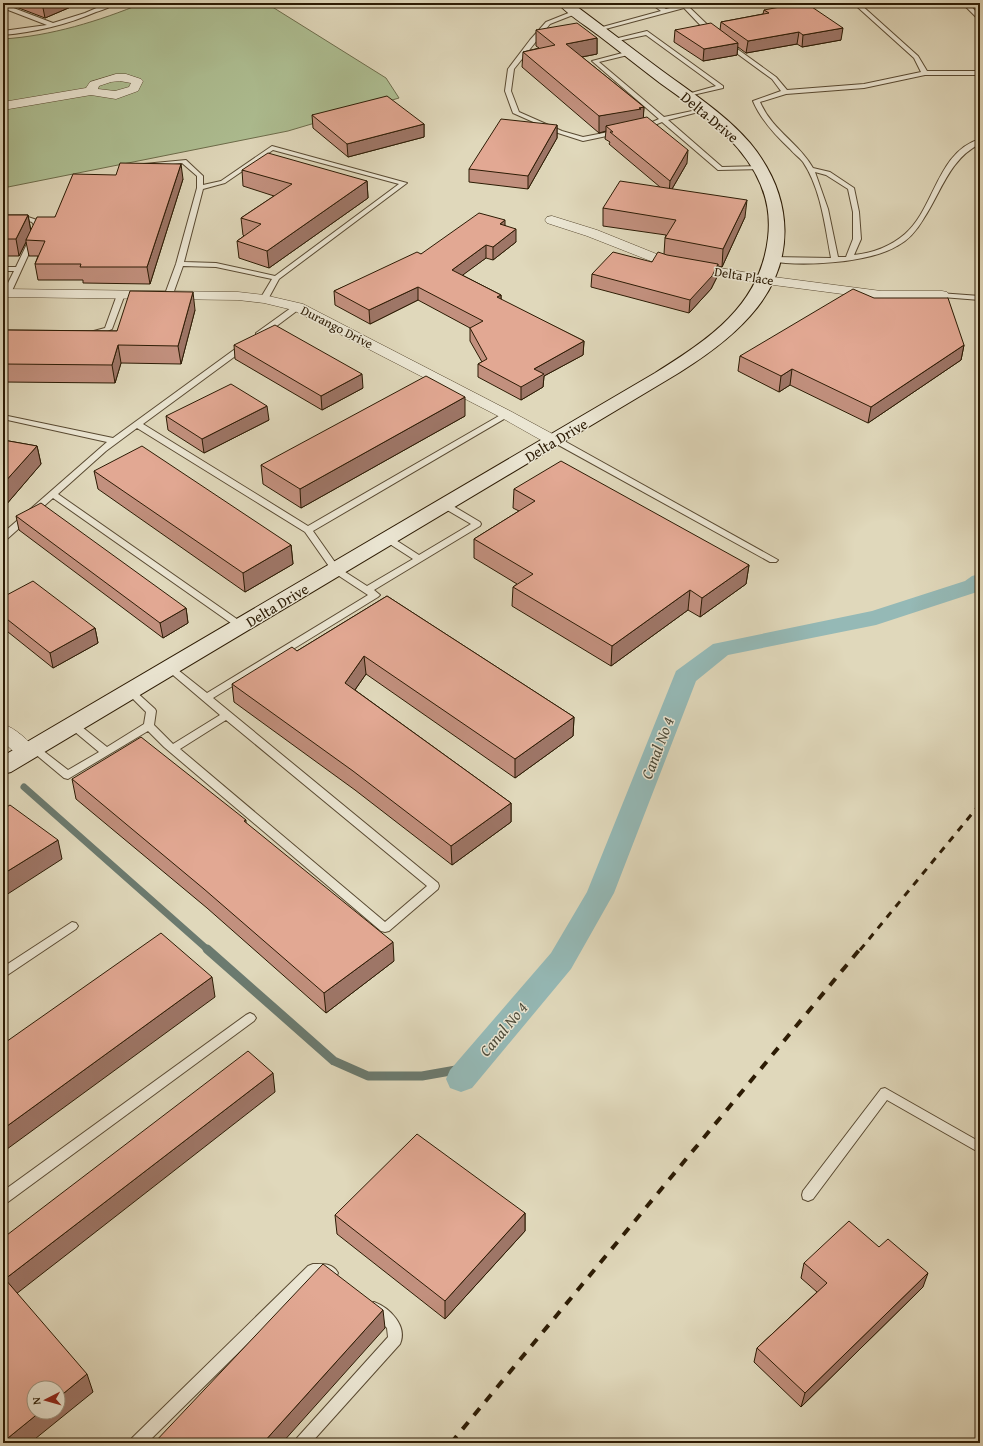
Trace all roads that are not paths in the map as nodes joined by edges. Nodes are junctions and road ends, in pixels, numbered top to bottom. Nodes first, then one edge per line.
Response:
1 (114, 3) edge
2 (652, 3) edge
3 (704, 3) edge
4 (856, 3) edge
5 (965, 3) edge
6 (3, 6) edge
7 (685, 6) junction
8 (570, 8) edge
9 (664, 12) junction
10 (980, 19) edge
11 (51, 24) junction
12 (598, 29) junction
13 (3, 33) edge
14 (718, 37) edge
15 (613, 40) junction
16 (724, 42) edge
17 (630, 53) junction
18 (925, 73) junction
19 (980, 73) edge
20 (91, 91) dead end
21 (785, 92) junction
22 (686, 96) junction
23 (3, 106) edge
24 (704, 108) junction
25 (662, 120) junction
26 (632, 130) edge
27 (625, 131) edge
28 (980, 141) edge
29 (142, 166) edge
30 (761, 168) junction
31 (810, 169) junction
32 (200, 188) junction
33 (3, 218) edge
34 (552, 220) dead end
35 (849, 258) junction
36 (773, 259) junction
37 (835, 259) junction
38 (180, 264) junction
39 (3, 269) edge
40 (18, 269) junction
41 (276, 278) junction
42 (766, 280) junction
43 (5, 293) edge
44 (120, 294) junction
45 (169, 294) junction
46 (942, 295) joint
47 (980, 298) edge
48 (264, 299) junction
49 (298, 307) junction
50 (81, 334) edge
51 (506, 415) junction
52 (3, 417) edge
53 (137, 424) junction
54 (114, 440) junction
55 (555, 441) junction
56 (52, 494) junction
57 (445, 505) junction
58 (308, 530) junction
59 (3, 538) edge
60 (388, 539) junction
61 (419, 559) junction
62 (773, 560) dead end
63 (336, 570) junction
64 (367, 590) junction
65 (241, 626) junction
66 (170, 668) junction
67 (130, 691) junction
68 (206, 698) junction
69 (227, 715) junction
70 (73, 725) junction
71 (149, 726) junction
72 (3, 731) edge
73 (173, 749) junction
74 (30, 750) junction
75 (106, 752) junction
76 (3, 766) edge
77 (72, 926) dead end
78 (3, 973) edge
79 (250, 1018) dead end
80 (980, 1148) edge
81 (808, 1195) dead end
82 (3, 1198) edge
83 (339, 1280) edge
84 (364, 1300) edge
85 (137, 1443) edge
86 (302, 1443) edge

1 - 11 lane
2 - 9 lane
3 - 7 lane
4 - 18 lane
5 - 10 lane
6 - 11 lane
7 - 9 lane
7 - 14 lane
8 - 12 main road, Delta Drive
8 - 27 lane
9 - 12 lane
11 - 13 lane
12 - 15 main road, Delta Drive
15 - 17 main road, Delta Drive
15 - 22 lane
16 - 21 lane
17 - 22 main road, Delta Drive
17 - 25 lane
18 - 19 lane
18 - 21 lane
20 - 23 street
21 - 31 lane
22 - 24 main road, Delta Drive
24 - 25 lane
24 - 30 main road, Delta Drive
25 - 26 lane
25 - 30 lane
28 - 35 lane
29 - 32 lane
30 - 36 main road, Delta Drive
31 - 35 lane
31 - 37 lane
32 - 38 lane
32 - 41 lane
33 - 40 lane
34 - 42 street, Delta Place
35 - 37 lane
36 - 37 lane
36 - 42 main road, Delta Drive
38 - 41 lane
38 - 45 lane
39 - 40 lane
40 - 43 lane
41 - 48 lane
42 - 46 street, Delta Place
42 - 55 main road, Delta Drive
43 - 44 street, Durango Drive
44 - 45 street, Durango Drive
44 - 50 lane
45 - 48 street, Durango Drive
46 - 47 lane
48 - 49 street, Durango Drive
49 - 51 street, Durango Drive
49 - 53 lane
51 - 55 street, Durango Drive
51 - 58 lane
52 - 54 lane
53 - 54 lane
53 - 58 lane
54 - 56 lane
55 - 57 main road, Delta Drive
55 - 62 lane
56 - 59 lane
56 - 65 lane
57 - 60 main road, Delta Drive
57 - 61 lane
58 - 63 lane
60 - 61 lane
60 - 63 main road, Delta Drive
61 - 64 lane
63 - 64 lane
63 - 65 main road, Delta Drive
64 - 68 lane
65 - 66 main road, Delta Drive
66 - 67 main road, Delta Drive
66 - 68 lane
67 - 70 main road, Delta Drive
67 - 71 lane
68 - 69 lane
69 - 73 lane
69 - 73 lane
70 - 74 main road, Delta Drive
70 - 75 lane
71 - 73 lane
71 - 75 lane
72 - 74 street
74 - 75 lane
74 - 76 main road, Delta Drive
77 - 78 lane
79 - 82 lane
80 - 81 lane
83 - 85 lane
84 - 86 lane

